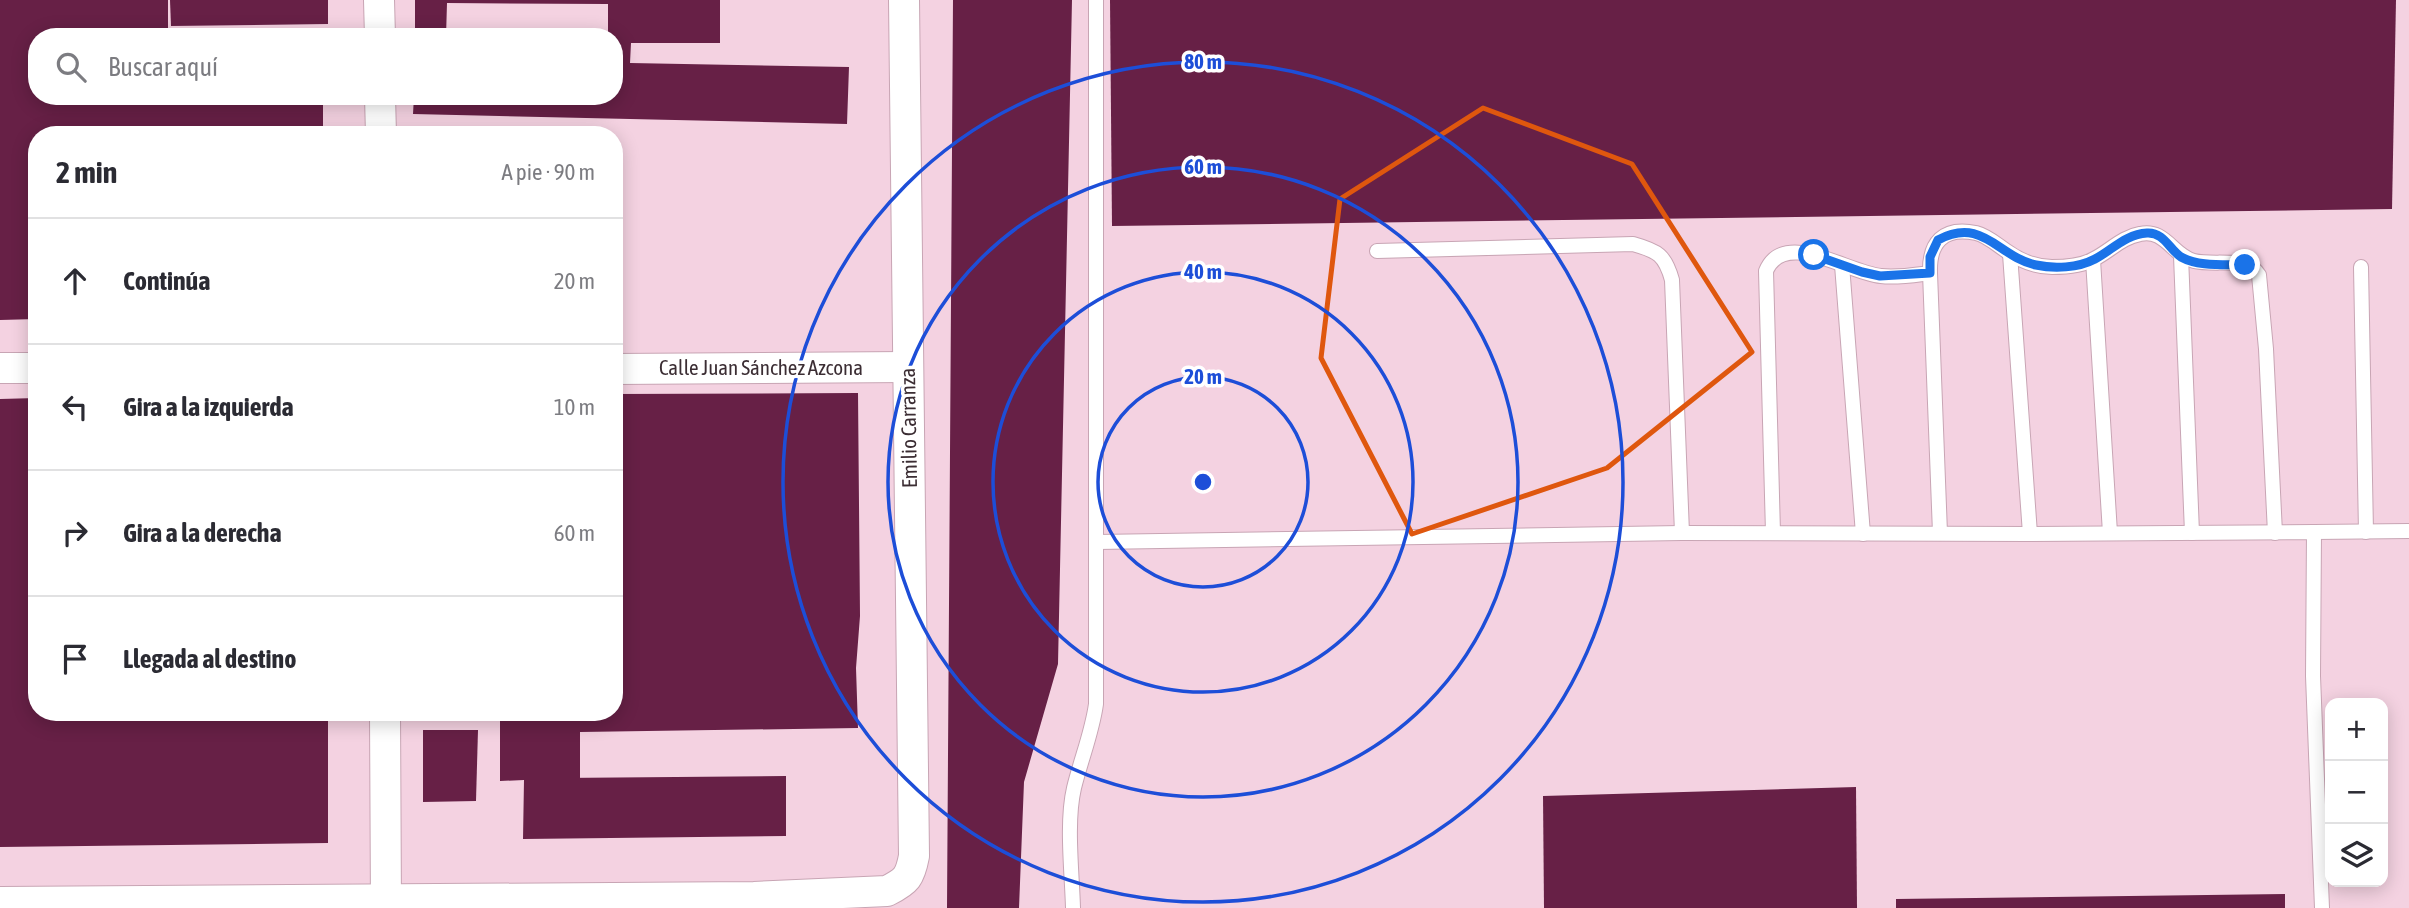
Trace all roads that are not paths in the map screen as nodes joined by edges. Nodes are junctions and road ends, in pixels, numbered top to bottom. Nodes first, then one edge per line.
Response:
1 (380, 0) edge
2 (904, 0) edge
3 (1096, 0) edge
4 (380, 28) edge
5 (380, 105) edge
6 (381, 126) edge
7 (1377, 251) dead end
8 (2010, 254) junction
9 (2180, 256) junction
10 (2093, 260) junction
11 (1842, 265) junction
12 (2361, 267) dead end
13 (1930, 273) junction
14 (908, 367) junction
15 (0, 368) edge
16 (28, 368) edge
17 (623, 369) edge
18 (2409, 531) edge
19 (2314, 532) junction
20 (2366, 532) junction
21 (1682, 533) junction
22 (1773, 533) junction
23 (1940, 533) junction
24 (2110, 533) junction
25 (2192, 533) junction
26 (2275, 533) junction
27 (1863, 534) junction
28 (2030, 534) junction
29 (1097, 542) junction
30 (385, 721) edge
31 (0, 902) edge
32 (386, 904) edge
33 (1073, 908) edge
34 (2322, 908) edge

1 - 4 street
2 - 14 street, Emilio Carranza
3 - 29 lane
5 - 6 street
7 - 21 lane
8 - 10 lane
8 - 13 lane
8 - 28 lane
9 - 10 lane
9 - 25 lane
9 - 26 lane
10 - 24 lane
11 - 13 lane
11 - 22 lane
11 - 27 lane
12 - 20 lane
13 - 23 lane
14 - 17 street, Calle Juan Sánchez Azcona
14 - 32 street, Emilio Carranza
15 - 16 street
18 - 20 lane
19 - 20 lane
19 - 26 lane
19 - 34 lane
21 - 22 lane
21 - 29 lane
22 - 27 lane
23 - 27 lane
23 - 28 lane
24 - 25 lane
24 - 28 lane
25 - 26 lane
29 - 33 lane
30 - 32 street
31 - 32 street

